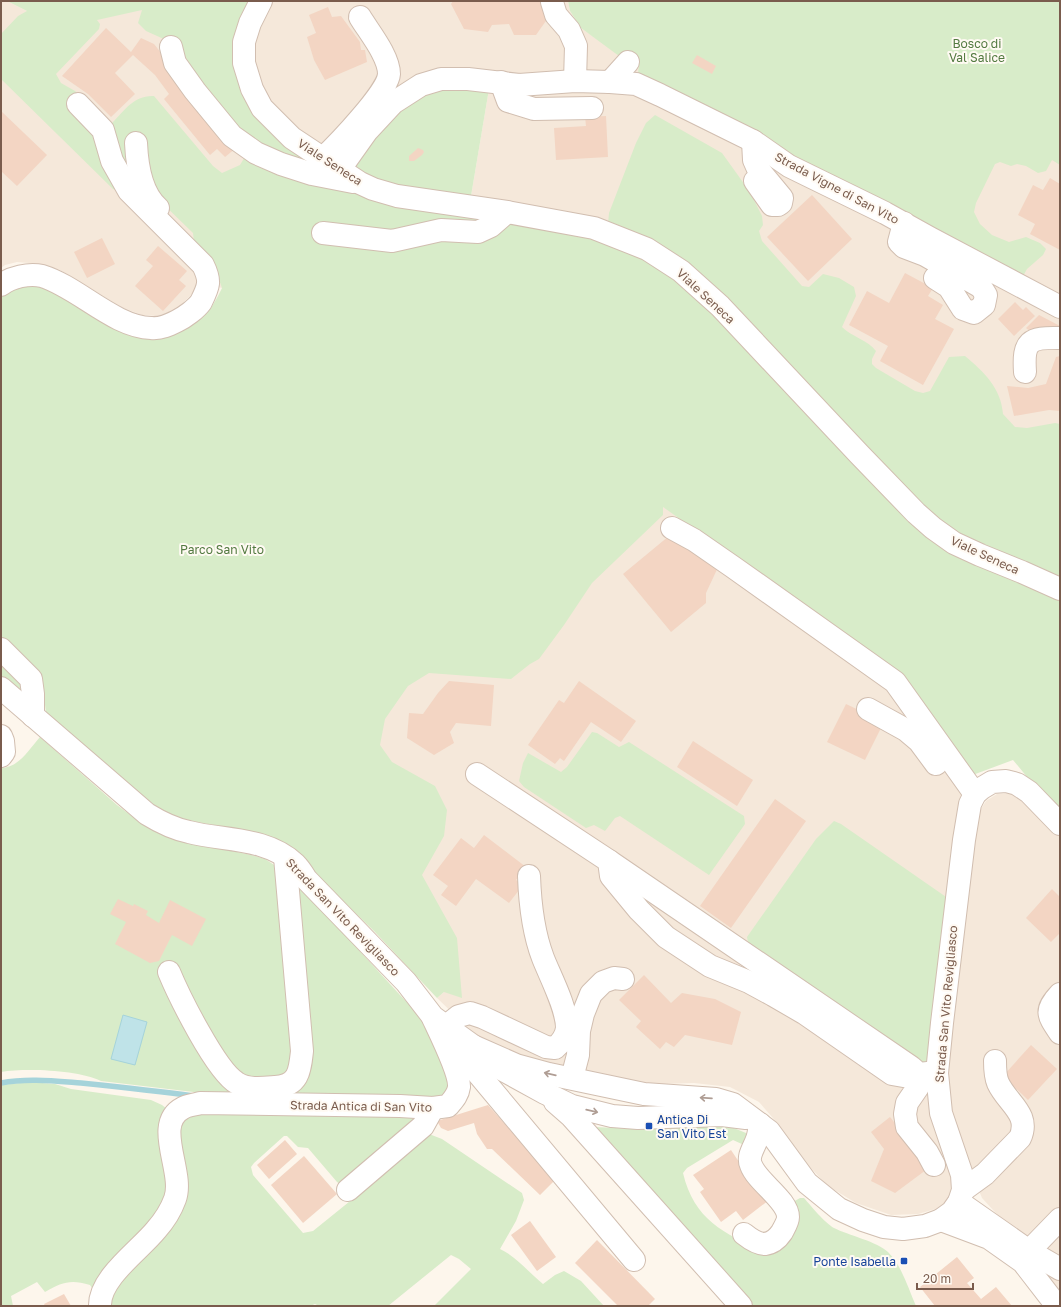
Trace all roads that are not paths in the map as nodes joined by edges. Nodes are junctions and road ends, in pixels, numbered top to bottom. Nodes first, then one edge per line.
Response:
1 (261, 1) edge
2 (552, 2) edge
3 (360, 17) dead end
4 (171, 47) dead end
5 (628, 62) dead end
6 (575, 81) junction
7 (502, 82) junction
8 (610, 82) junction
9 (78, 104) dead end
10 (592, 108) dead end
11 (753, 141) junction
12 (136, 143) dead end
13 (332, 164) junction
14 (755, 181) dead end
15 (360, 183) junction
16 (507, 212) junction
17 (904, 223) junction
18 (323, 233) dead end
19 (185, 246) junction
20 (3, 278) edge
21 (935, 278) dead end
22 (1060, 307) edge
23 (1060, 338) edge
24 (1025, 372) dead end
25 (672, 528) dead end
26 (1060, 589) edge
27 (1, 649) edge
28 (1, 688) edge
29 (868, 709) dead end
30 (33, 716) junction
31 (1, 736) edge
32 (1, 756) edge
33 (477, 774) dead end
34 (973, 799) junction
35 (1060, 824) edge
36 (285, 857) junction
37 (609, 861) junction
38 (529, 876) dead end
39 (169, 972) dead end
40 (623, 979) dead end
41 (1060, 994) edge
42 (439, 1022) junction
43 (1060, 1033) edge
44 (473, 1046) junction
45 (995, 1061) dead end
46 (928, 1073) junction
47 (572, 1078) junction
48 (545, 1093) junction
49 (433, 1108) junction
50 (756, 1122) junction
51 (934, 1165) dead end
52 (348, 1190) dead end
53 (961, 1196) junction
54 (1060, 1219) edge
55 (941, 1220) junction
56 (744, 1234) dead end
57 (1029, 1251) junction
58 (634, 1260) dead end
59 (1060, 1269) edge
60 (100, 1306) edge
61 (741, 1306) edge
62 (1057, 1306) edge

1 - 13 street, Viale Seneca
2 - 6 street
3 - 13 street
4 - 15 street
5 - 8 street
6 - 7 street, Strada Vigne di San Vito
6 - 8 street, Strada Vigne di San Vito
7 - 10 street
7 - 13 street, Strada Vigne di San Vito
8 - 11 street, Strada Vigne di San Vito
9 - 19 street
11 - 14 street
11 - 17 street, Strada Vigne di San Vito
12 - 19 street
13 - 15 street, Viale Seneca
15 - 16 street, Viale Seneca
16 - 18 street
16 - 26 street, Viale Seneca
17 - 21 street
17 - 22 street, Strada Vigne di San Vito
19 - 20 street
23 - 24 street
25 - 34 street
27 - 30 street
28 - 30 street, Strada San Vito Revigliasco
29 - 34 street
30 - 36 street, Strada San Vito Revigliasco
31 - 32 street
33 - 37 street
34 - 35 street
34 - 46 street, Strada San Vito Revigliasco
36 - 39 street
36 - 42 street, Strada San Vito Revigliasco
37 - 46 street
37 - 46 street
38 - 42 street
40 - 47 street
41 - 43 street
42 - 44 street, Strada San Vito Revigliasco
42 - 49 street, Strada Antica di San Vito
42 - 58 street
47 -> 44 street, Strada San Vito Revigliasco
44 - 48 street, Strada San Vito Revigliasco
45 - 53 street
46 - 51 street
46 - 53 street, Strada San Vito Revigliasco
50 -> 47 street, Strada San Vito Revigliasco
48 -> 50 street, Strada San Vito Revigliasco
48 - 61 street
49 - 52 street
49 - 60 street, Strada Antica di San Vito
50 - 55 street, Strada San Vito Revigliasco
50 - 56 street
53 - 55 street, Strada San Vito Revigliasco
53 - 57 street
54 - 57 street
55 - 62 street
57 - 59 street

